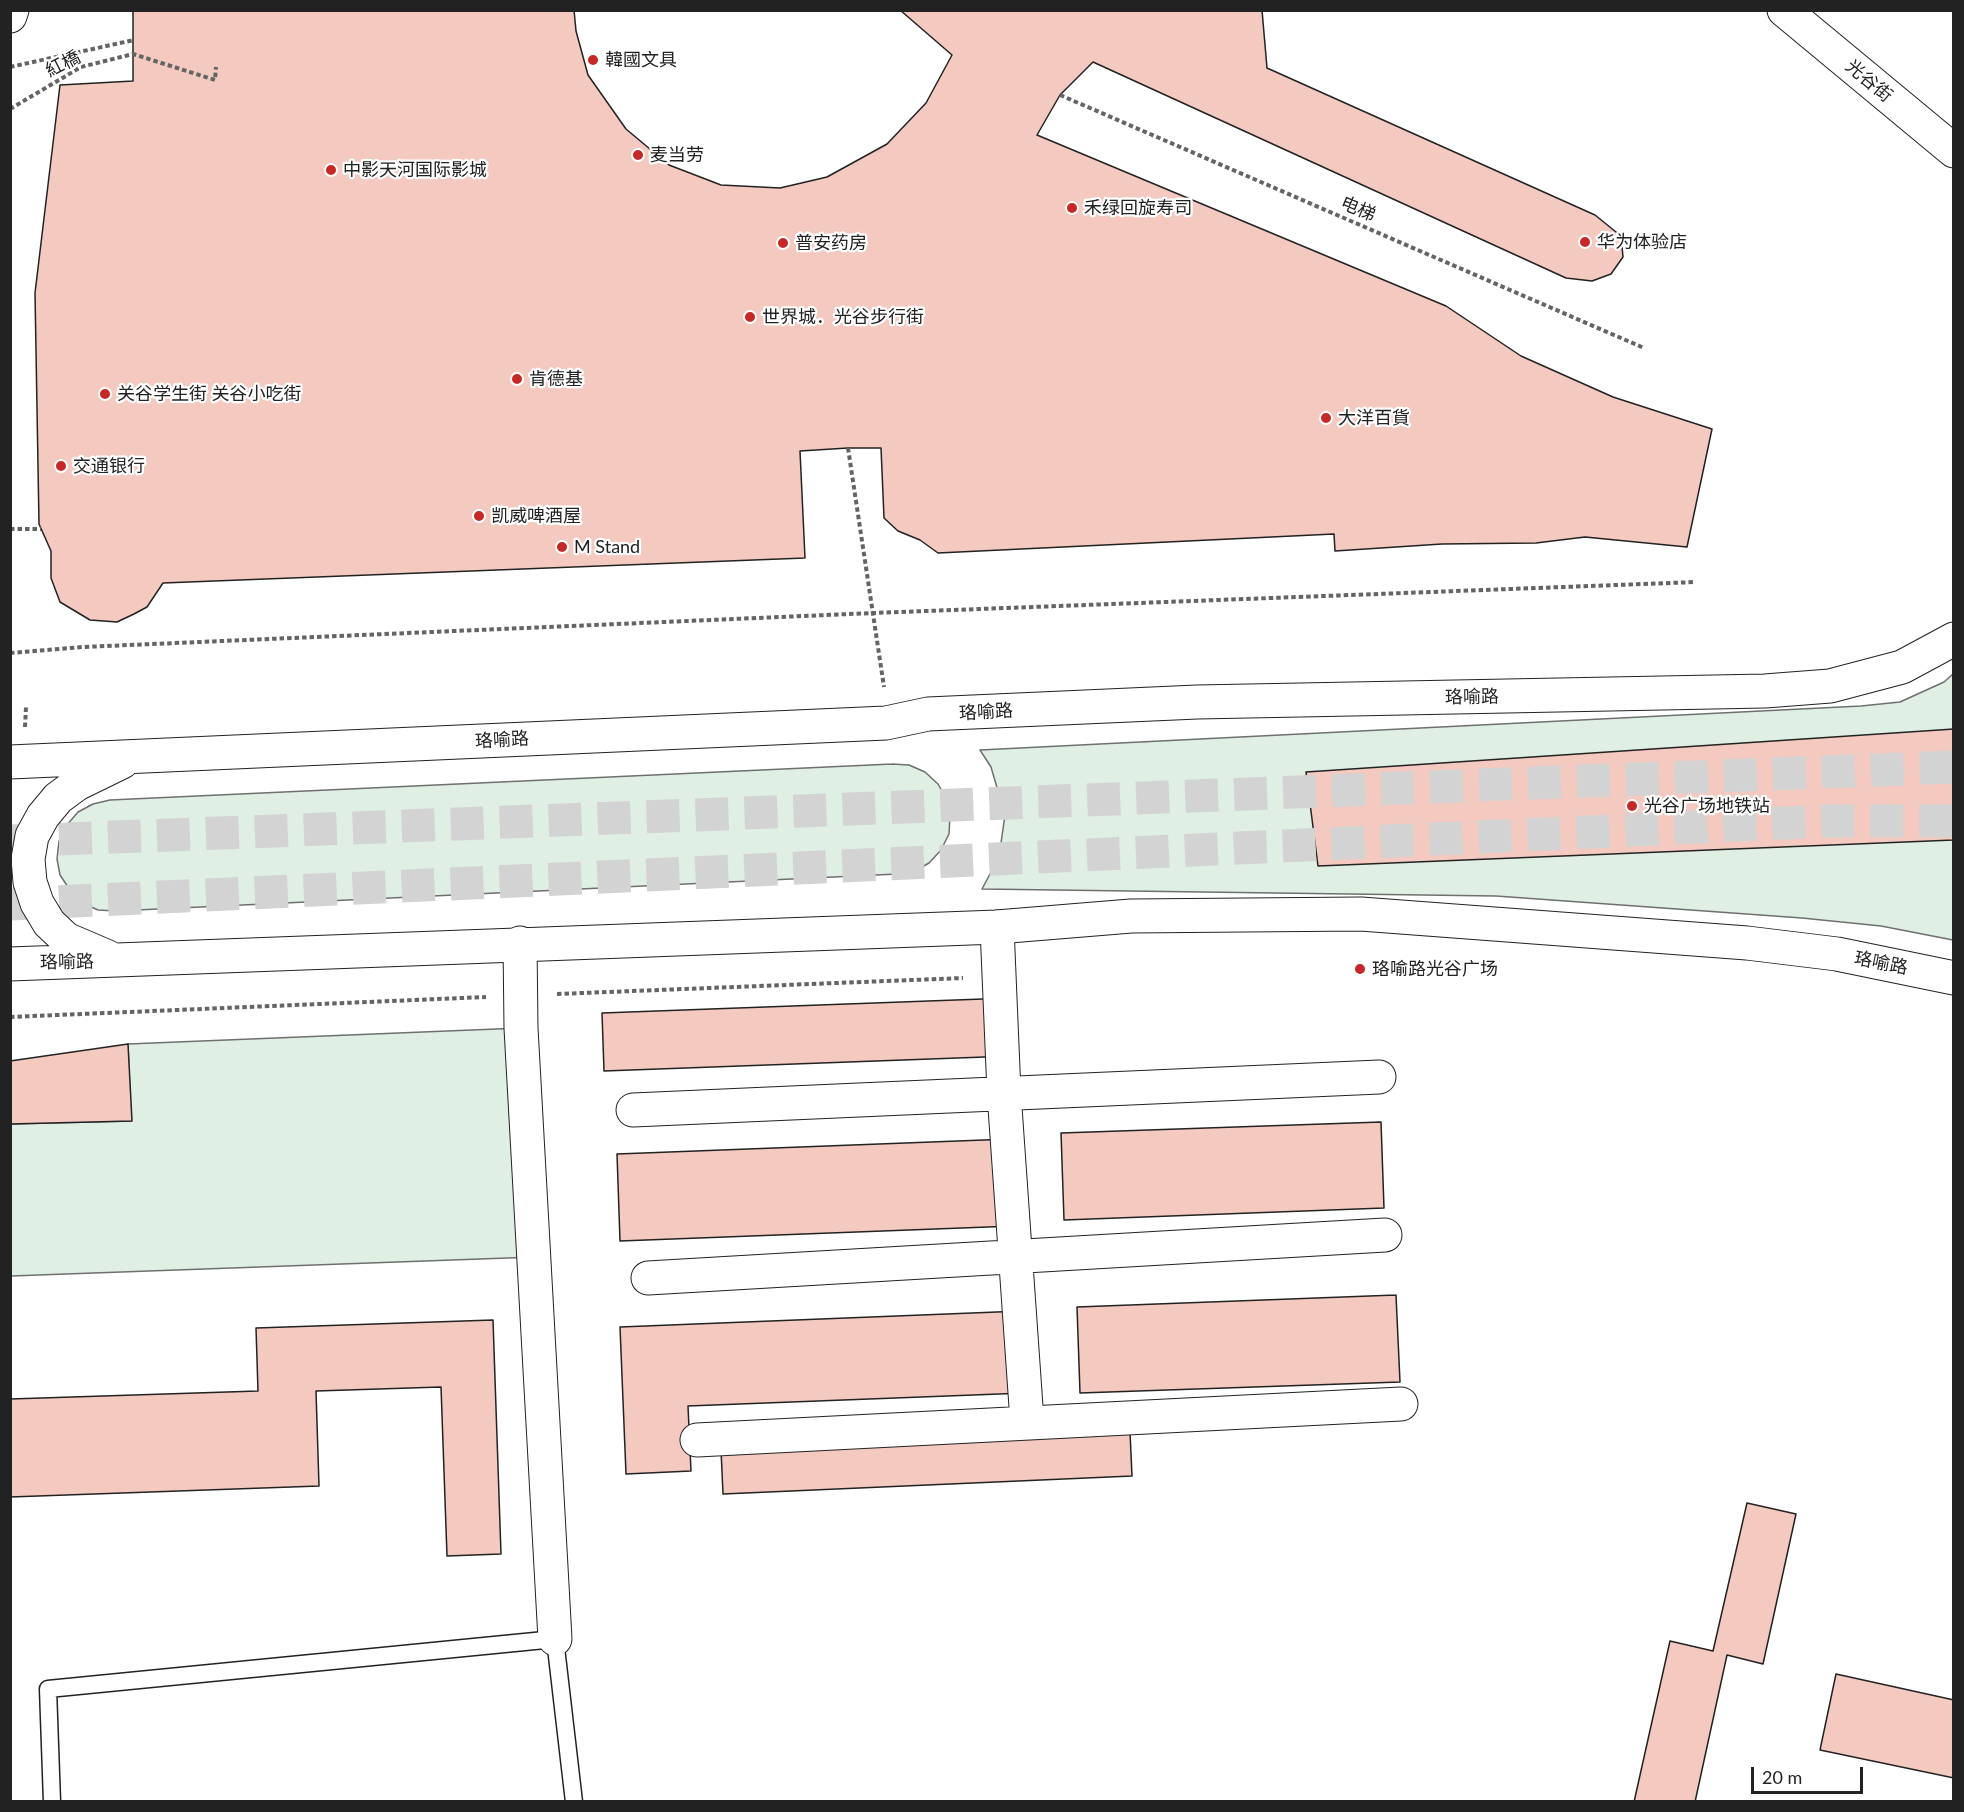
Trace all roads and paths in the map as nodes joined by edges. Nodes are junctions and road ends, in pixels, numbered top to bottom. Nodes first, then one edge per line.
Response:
1 (12, 10) edge
2 (1784, 10) edge
3 (10, 16) edge
4 (134, 40) dead end
5 (216, 67) dead end
6 (10, 68) edge
7 (1060, 95) dead end
8 (10, 109) edge
9 (1953, 151) edge
10 (1644, 348) dead end
11 (848, 448) dead end
12 (10, 529) edge
13 (41, 529) dead end
14 (1696, 582) dead end
15 (873, 613) junction
16 (1953, 639) edge
17 (10, 653) edge
18 (886, 723) junction
19 (135, 757) junction
20 (10, 762) edge
21 (997, 927) junction
22 (520, 943) junction
23 (120, 961) junction
24 (11, 963) edge
25 (1953, 978) edge
26 (1379, 1077) dead end
27 (1004, 1093) junction
28 (633, 1110) dead end
29 (1385, 1235) dead end
30 (1014, 1256) junction
31 (648, 1278) dead end
32 (1401, 1404) dead end
33 (1027, 1421) junction
34 (697, 1440) dead end
35 (555, 1639) junction
36 (52, 1802) edge
37 (574, 1802) edge

1 - 3 main road
2 - 9 main road, 光谷街
4 - 6 path
5 - 8 path, 紅橋
7 - 10 path, 电梯
11 - 15 path
12 - 13 path
14 - 15 path
15 - 17 path
15 - 18 path
16 - 18 main road, 珞喻路
18 - 19 main road, 珞喻路
19 - 20 main road, 珞喻路
19 - 23 main road
21 - 22 main road, 珞喻路
21 - 25 main road, 珞喻路
21 - 27 main road
22 - 23 main road, 珞喻路
22 - 35 main road
23 - 24 main road, 珞喻路
26 - 27 main road
27 - 28 main road
27 - 30 main road
29 - 30 main road
30 - 31 main road
30 - 33 main road
32 - 33 main road
33 - 34 main road
35 - 36 lane
35 - 37 lane

